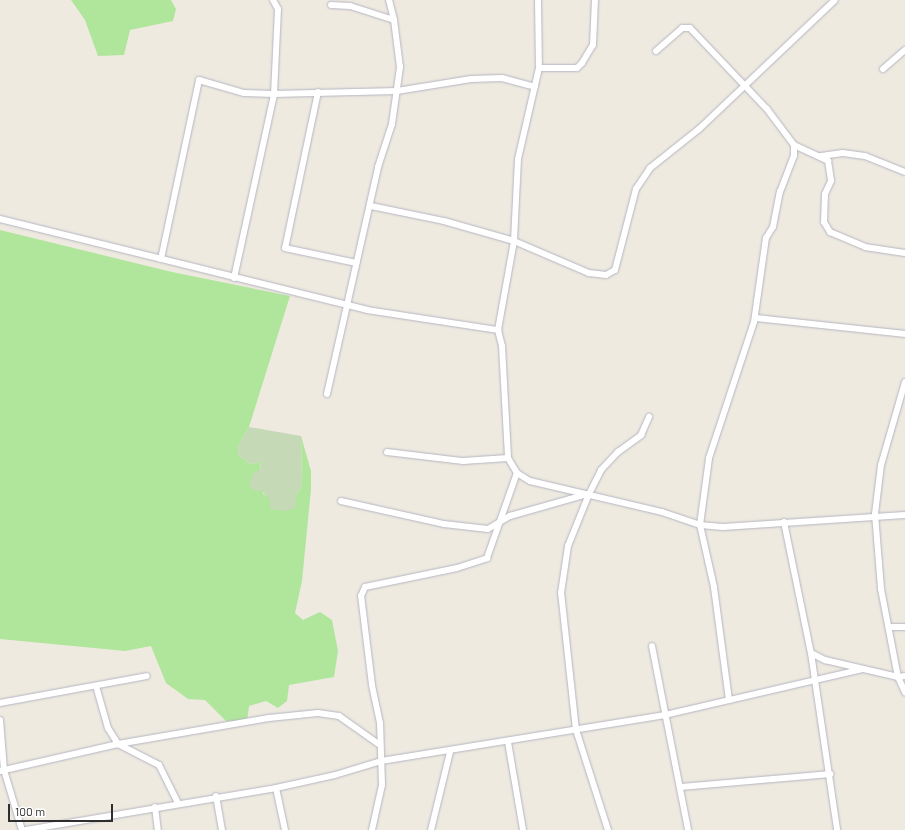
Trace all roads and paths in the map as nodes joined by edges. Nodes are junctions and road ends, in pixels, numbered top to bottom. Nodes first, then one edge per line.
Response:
1 (273, 0) edge
2 (389, 0) edge
3 (538, 0) edge
4 (595, 0) edge
5 (835, 0) edge
6 (331, 5) dead end
7 (394, 20) junction
8 (905, 50) edge
9 (656, 52) dead end
10 (539, 68) junction
11 (883, 69) dead end
12 (744, 85) junction
13 (535, 87) junction
14 (396, 91) junction
15 (318, 92) junction
16 (274, 94) junction
17 (794, 145) junction
18 (821, 156) junction
19 (905, 172) edge
20 (371, 206) junction
21 (0, 219) edge
22 (514, 240) junction
23 (905, 253) edge
24 (162, 259) junction
25 (356, 263) junction
26 (234, 278) junction
27 (346, 303) junction
28 (756, 318) junction
29 (498, 330) junction
30 (905, 334) edge
31 (905, 382) edge
32 (327, 394) dead end
33 (649, 417) dead end
34 (387, 452) dead end
35 (508, 458) junction
36 (517, 473) junction
37 (589, 494) junction
38 (341, 501) dead end
39 (875, 514) junction
40 (905, 514) edge
41 (784, 522) junction
42 (498, 524) junction
43 (700, 525) junction
44 (890, 627) junction
45 (905, 627) edge
46 (652, 646) dead end
47 (811, 653) junction
48 (863, 669) junction
49 (147, 676) dead end
50 (905, 676) edge
51 (898, 677) junction
52 (814, 682) junction
53 (96, 686) junction
54 (905, 692) edge
55 (729, 700) junction
56 (0, 703) edge
57 (665, 715) junction
58 (0, 720) edge
59 (576, 730) junction
60 (508, 742) junction
61 (118, 744) junction
62 (380, 745) junction
63 (450, 752) junction
64 (381, 761) junction
65 (2, 770) edge
66 (830, 774) junction
67 (681, 787) junction
68 (276, 788) junction
69 (216, 796) junction
70 (178, 803) junction
71 (155, 807) junction
72 (22, 830) edge
73 (26, 830) edge
74 (158, 830) edge
75 (222, 830) edge
76 (285, 830) edge
77 (372, 830) edge
78 (431, 830) edge
79 (523, 830) edge
80 (608, 830) edge
81 (688, 830) edge
82 (837, 830) edge

1 - 16 street
2 - 7 street
3 - 10 street
4 - 10 street
5 - 12 street
6 - 7 street
7 - 14 street
8 - 11 street
9 - 12 street
10 - 13 street
12 - 17 street
12 - 22 street
13 - 14 street
13 - 22 street
14 - 15 street
14 - 20 street
15 - 16 street
15 - 25 street
16 - 24 street
16 - 26 street
17 - 18 street
17 - 28 street
18 - 19 street
18 - 23 street
20 - 22 street
20 - 25 street
21 - 24 street
22 - 29 street
24 - 26 street
25 - 27 street
26 - 27 street
27 - 29 street
27 - 32 street
28 - 30 street
28 - 43 street
29 - 35 street
31 - 39 street
33 - 37 street
34 - 35 street
35 - 36 street
36 - 37 street
36 - 42 street
37 - 42 street
37 - 43 street
37 - 59 street
38 - 42 street
39 - 40 street
39 - 41 street
39 - 44 street
41 - 43 street
41 - 47 street
42 - 62 street
43 - 55 street
44 - 45 street
44 - 51 street
46 - 57 street
47 - 48 street
47 - 52 street
48 - 51 street
48 - 52 street
49 - 53 street
50 - 51 street
51 - 54 street
52 - 55 street
52 - 66 street
53 - 56 street
53 - 61 street
55 - 57 street
57 - 59 street
57 - 67 street
58 - 65 street
59 - 60 street
59 - 80 street
60 - 63 street
60 - 79 street
61 - 62 street
61 - 65 street
61 - 70 street
62 - 64 street
63 - 64 street
63 - 78 street
64 - 68 street
64 - 77 street
65 - 72 street
66 - 67 street
66 - 82 street
67 - 81 street
68 - 69 street
68 - 76 street
69 - 70 street
69 - 75 street
70 - 71 street
71 - 73 street
71 - 74 street

